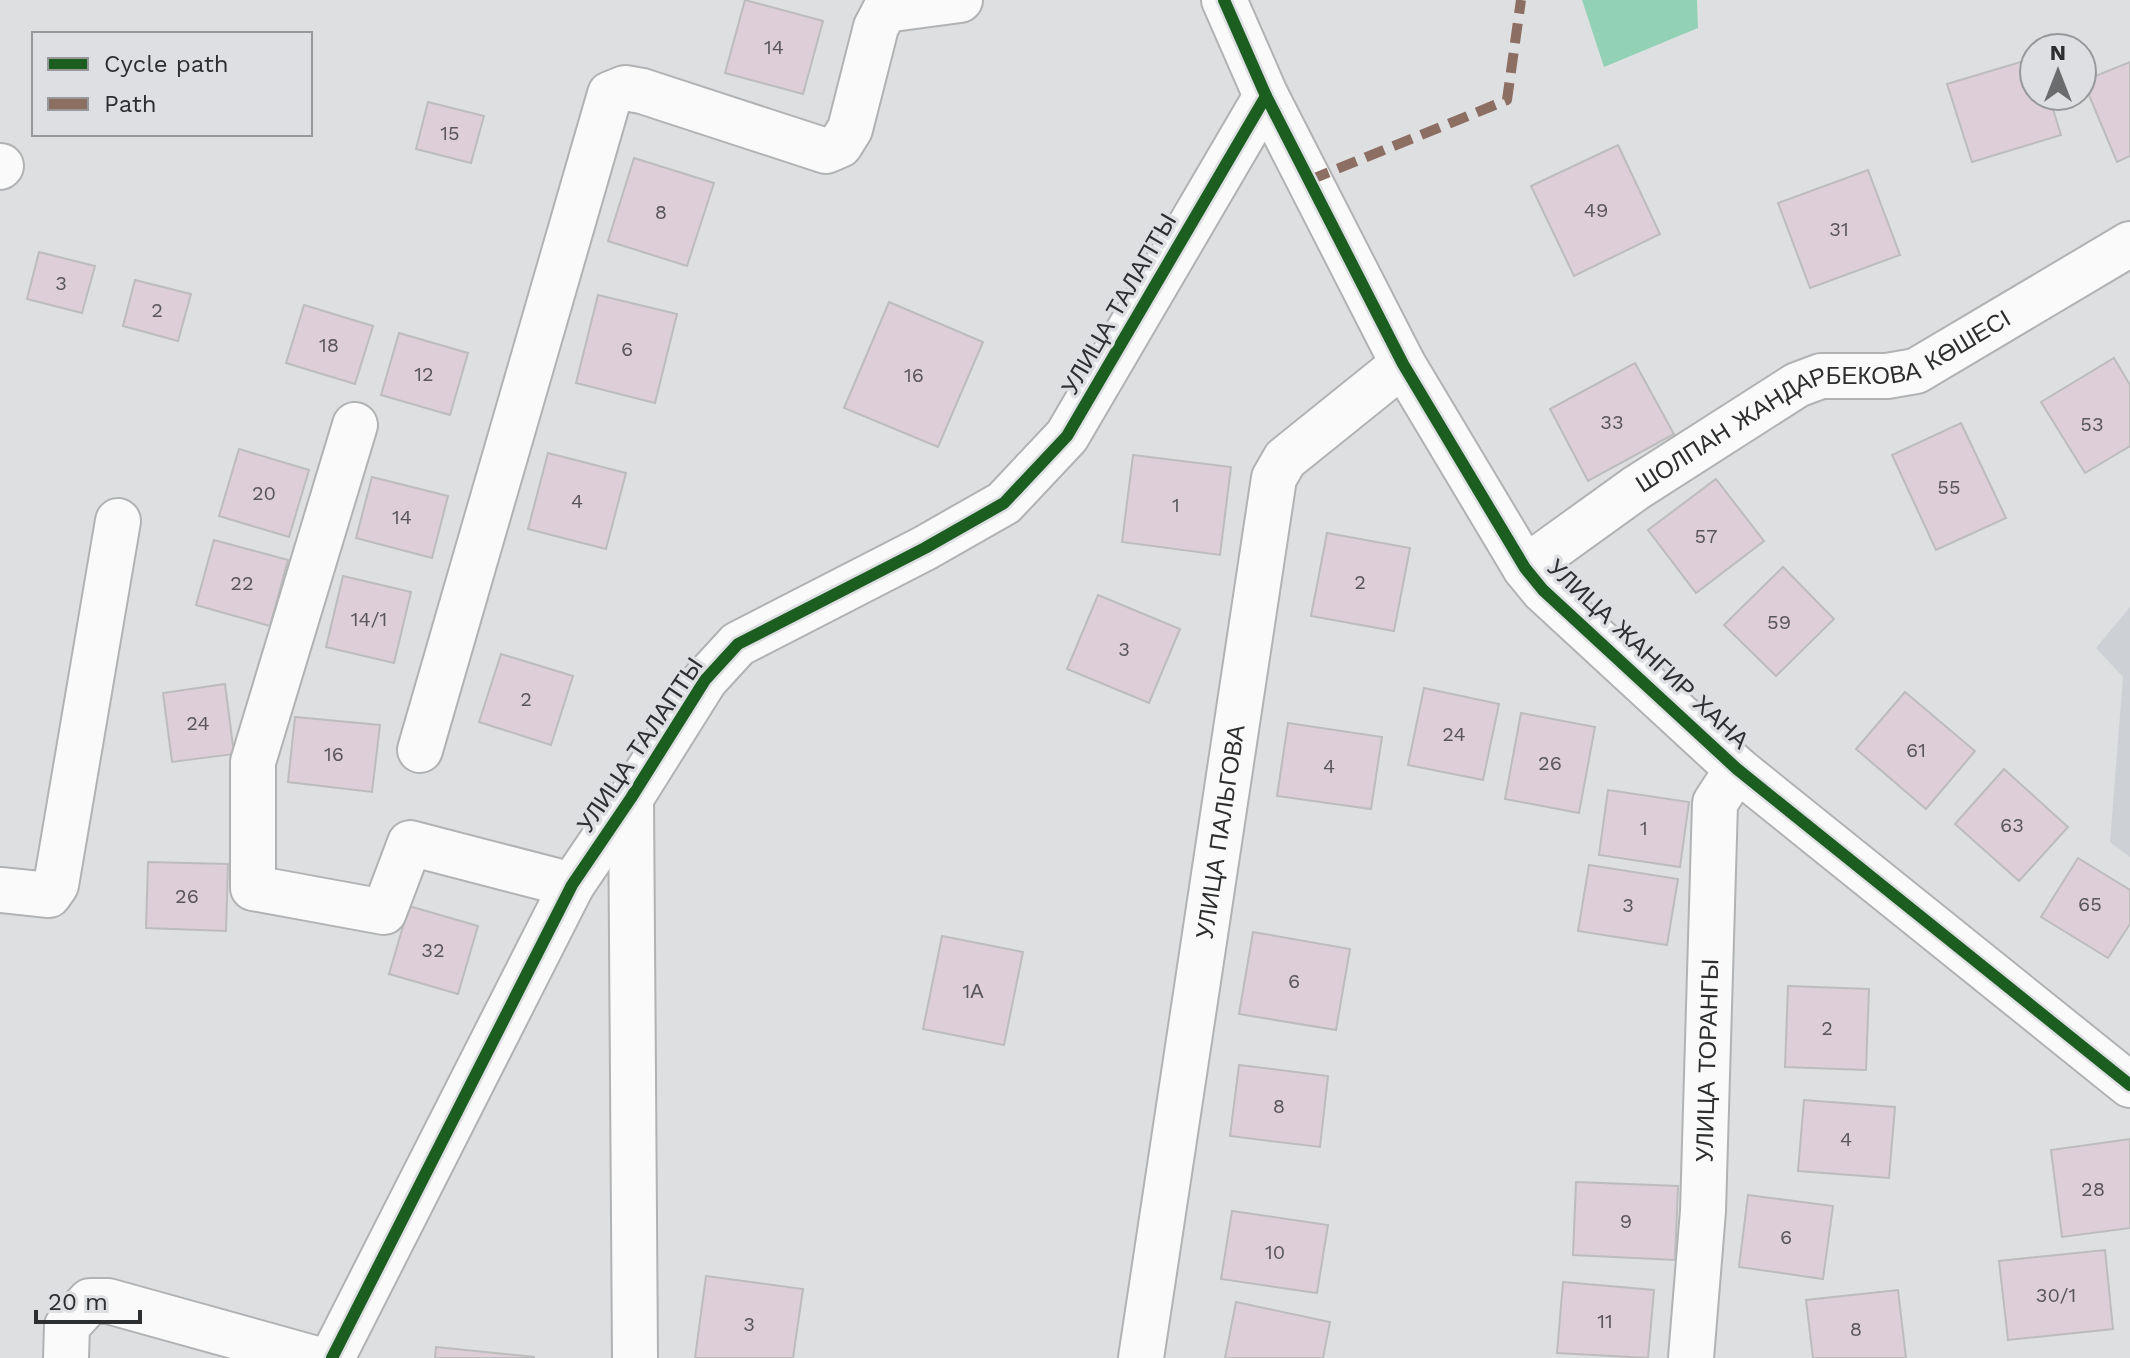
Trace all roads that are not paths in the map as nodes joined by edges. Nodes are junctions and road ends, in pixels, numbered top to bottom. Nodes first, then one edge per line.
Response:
1 (960, 0) edge
2 (1224, 0) edge
3 (1266, 96) junction
4 (2130, 244) edge
5 (1403, 364) junction
6 (355, 425) dead end
7 (118, 521) dead end
8 (1525, 568) junction
9 (420, 750) dead end
10 (1737, 769) junction
11 (631, 798) junction
12 (572, 885) junction
13 (0, 890) edge
14 (2130, 1085) edge
15 (66, 1358) edge
16 (313, 1358) edge
17 (332, 1358) edge
18 (635, 1358) edge
19 (1141, 1358) edge
20 (1691, 1358) edge

1 - 9 street
2 - 3 street, УЛИЦА ЖАНГИР ХАНА
3 - 5 street, УЛИЦА ЖАНГИР ХАНА
3 - 11 street, УЛИЦА ТАЛАПТЫ
4 - 8 street, ШОЛПАН ЖАНДАРБЕКОВА КӨШЕСІ
5 - 8 street, УЛИЦА ЖАНГИР ХАНА
5 - 19 street, УЛИЦА ПАЛЬГОВА
6 - 12 street
7 - 13 street
8 - 10 street, УЛИЦА ЖАНГИР ХАНА
10 - 14 street, УЛИЦА ЖАНГИР ХАНА
10 - 20 street, УЛИЦА ТОРАНГЫ
11 - 12 street, УЛИЦА ТАЛАПТЫ
11 - 18 street
12 - 17 street, УЛИЦА ТАЛАПТЫ
15 - 16 street

